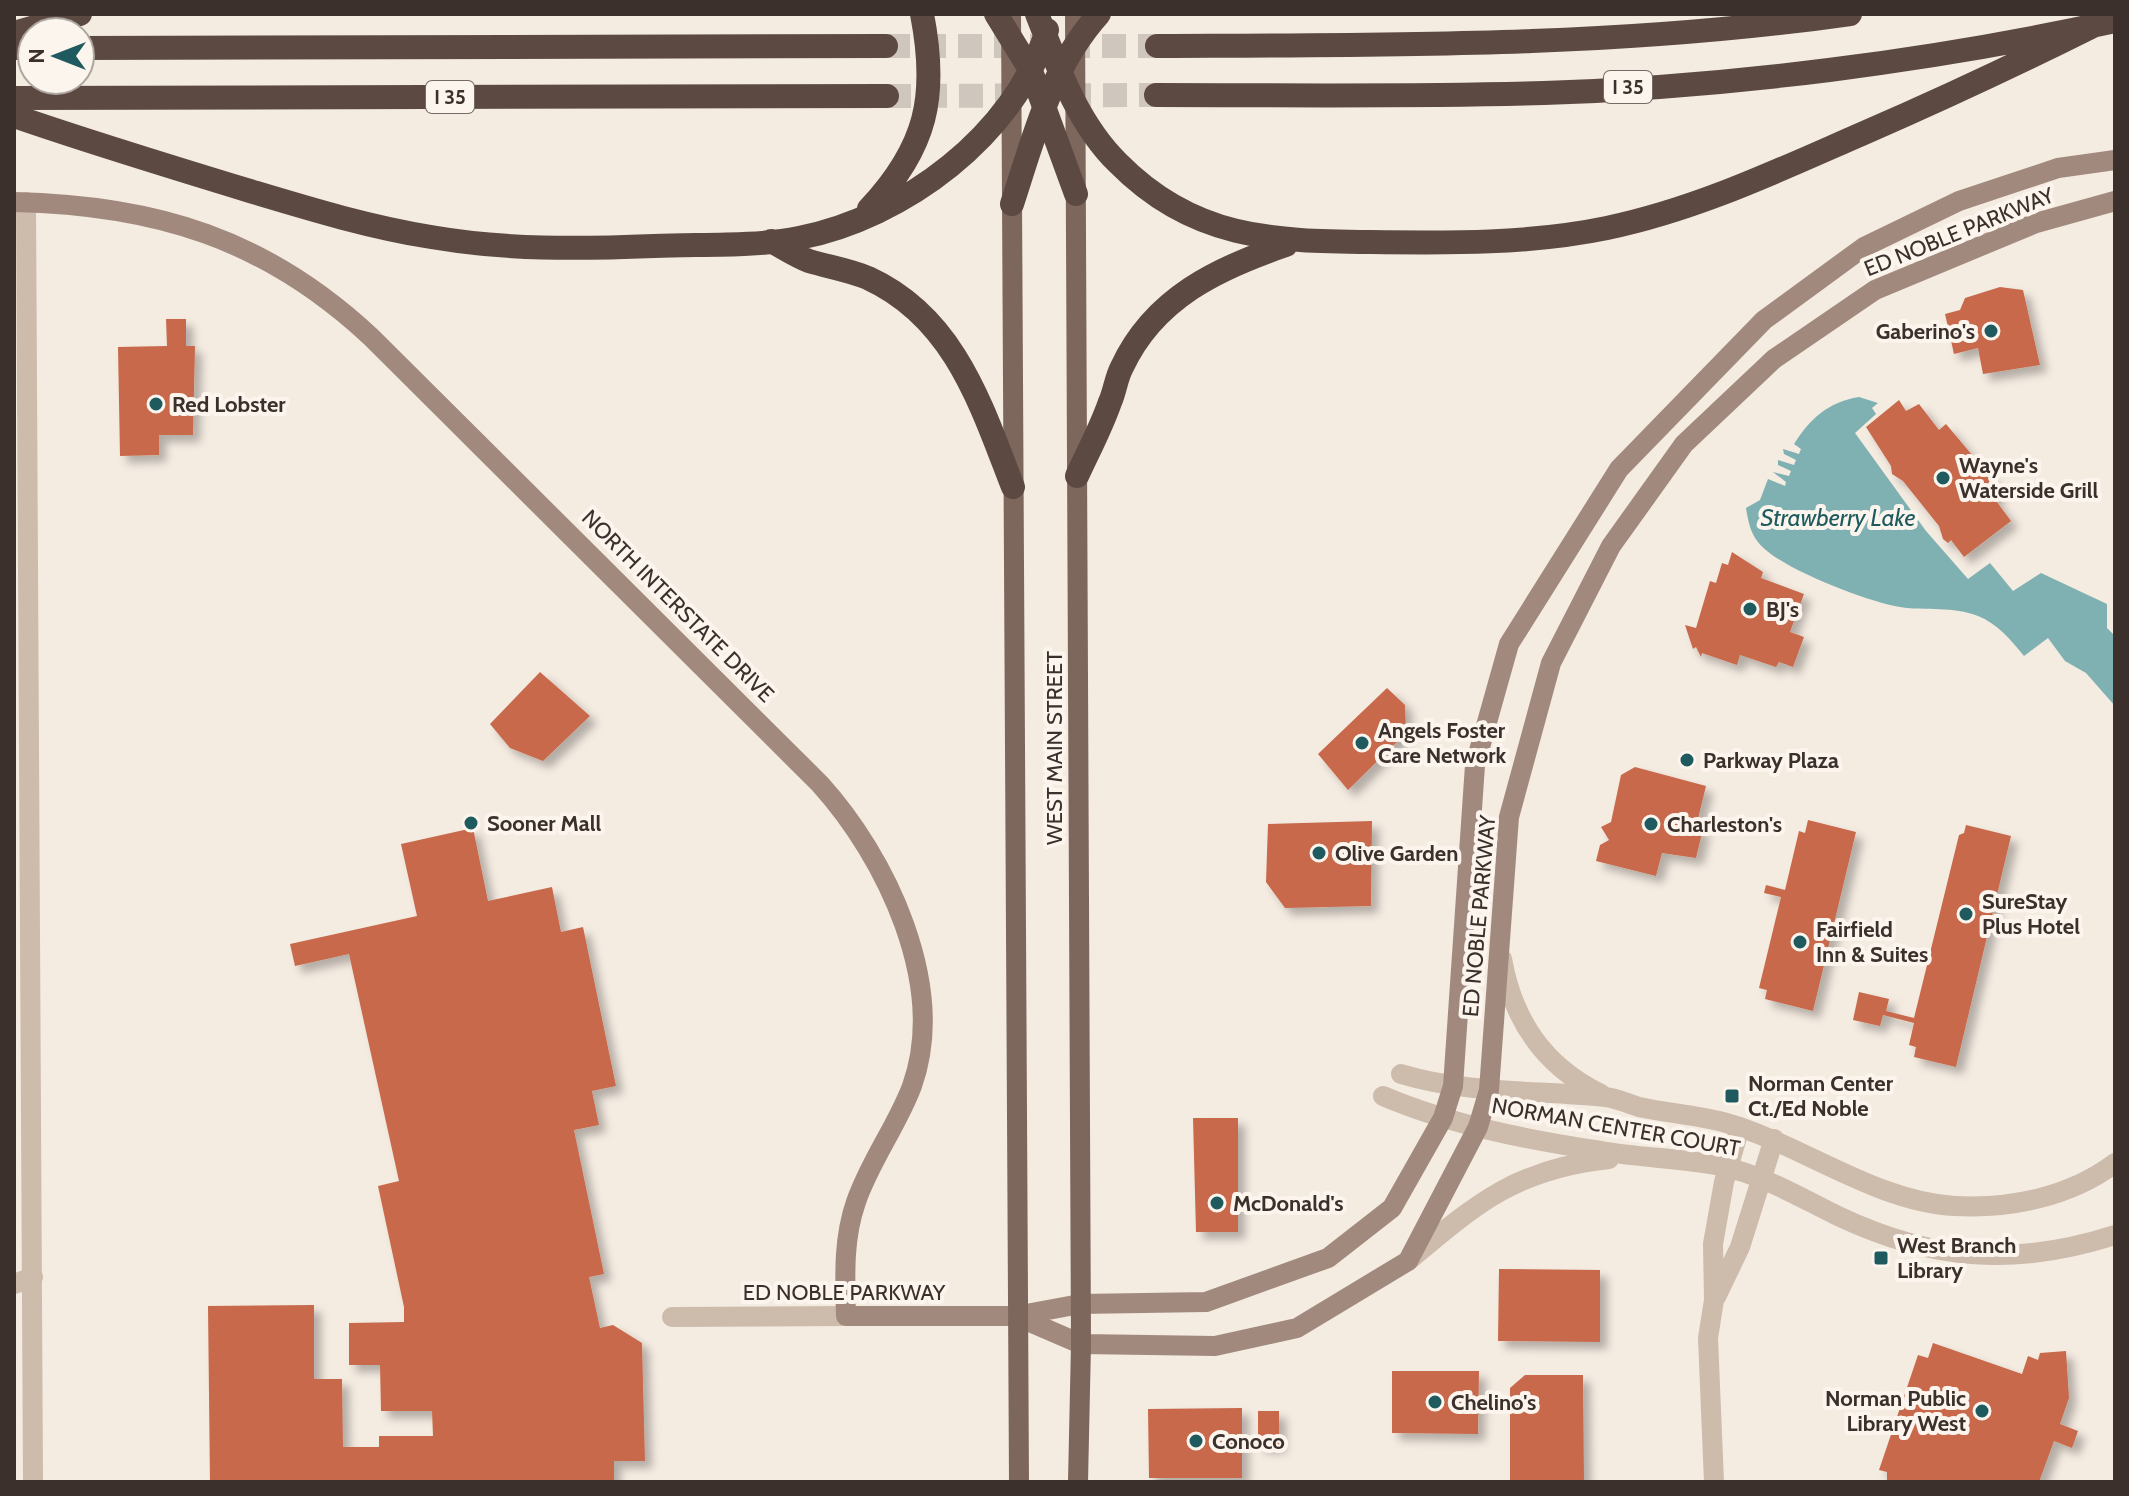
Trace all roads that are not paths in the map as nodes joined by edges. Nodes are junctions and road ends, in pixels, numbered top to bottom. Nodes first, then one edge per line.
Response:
1 (80, 14) edge
2 (922, 14) edge
3 (996, 14) edge
4 (1075, 14) edge
5 (1099, 14) edge
6 (1850, 14) edge
7 (1045, 21) edge
8 (2105, 23) edge
9 (1011, 26) edge
10 (14, 33) edge
11 (886, 46) tunnel mouth
12 (1157, 46) tunnel mouth
13 (96, 48) edge
14 (1075, 48) junction
15 (1031, 71) junction
16 (1059, 72) junction
17 (1156, 95) tunnel mouth
18 (887, 96) tunnel mouth
19 (14, 98) edge
20 (1012, 98) junction
21 (1076, 101) junction
22 (1043, 106) junction
23 (14, 116) edge
24 (2115, 160) edge
25 (1076, 194) junction
26 (2115, 201) edge
27 (20, 202) edge
28 (1012, 204) junction
29 (859, 220) junction
30 (771, 241) junction
31 (1295, 241) junction
32 (1077, 476) junction
33 (1013, 487) junction
34 (1499, 943) junction
35 (1401, 1074) dead end
36 (1453, 1086) junction
37 (1489, 1090) junction
38 (1383, 1096) dead end
39 (1609, 1097) junction
40 (1443, 1118) junction
41 (1478, 1127) junction
42 (1740, 1127) junction
43 (1774, 1139) junction
44 (1643, 1155) junction
45 (2115, 1163) edge
46 (1728, 1168) junction
47 (1761, 1180) junction
48 (2115, 1235) edge
49 (1408, 1261) junction
50 (20, 1277) edge
51 (1714, 1300) junction
52 (1080, 1304) junction
53 (846, 1316) junction
54 (1016, 1316) junction
55 (672, 1317) dead end
56 (1081, 1344) junction
57 (33, 1482) edge
58 (1019, 1482) edge
59 (1078, 1482) edge
60 (1714, 1482) edge

1 - 10 highway
2 - 29 highway
3 - 9 highway
4 - 14 main road, WEST MAIN STREET
5 - 14 highway
6 - 12 highway, I 35
7 - 15 highway
7 - 16 highway
8 - 17 highway, I 35
8 - 31 highway
9 - 15 highway
9 - 20 main road, WEST MAIN STREET
11 - 13 highway
14 - 16 highway
14 - 21 main road, WEST MAIN STREET
15 - 20 highway
15 - 22 highway
16 - 21 highway
16 - 22 highway
18 - 19 highway, I 35
20 - 28 main road, WEST MAIN STREET
20 - 29 highway
21 - 25 main road, WEST MAIN STREET
21 - 31 highway
22 - 25 highway
22 - 28 highway
23 - 30 highway
24 - 36 main road, ED NOBLE PARKWAY
25 - 32 main road, WEST MAIN STREET
26 - 34 main road, ED NOBLE PARKWAY
27 - 50 street
27 - 53 main road, NORTH INTERSTATE DRIVE
28 - 33 main road, WEST MAIN STREET
29 - 30 highway
30 - 33 highway
31 - 32 highway
32 - 52 main road, WEST MAIN STREET
33 - 54 main road, WEST MAIN STREET
34 - 37 main road, ED NOBLE PARKWAY
34 - 39 street
35 - 36 street, NORMAN CENTER COURT
36 - 37 street, NORMAN CENTER COURT
36 - 40 main road, ED NOBLE PARKWAY
37 - 39 street, NORMAN CENTER COURT
37 - 41 main road, ED NOBLE PARKWAY
38 - 40 street, NORMAN CENTER COURT
39 - 42 street, NORMAN CENTER COURT
40 - 41 street, NORMAN CENTER COURT
40 - 52 main road, ED NOBLE PARKWAY
41 - 44 street, NORMAN CENTER COURT
41 - 49 main road, ED NOBLE PARKWAY
42 - 43 street, NORMAN CENTER COURT
42 - 46 street
43 - 45 street, NORMAN CENTER COURT
43 - 47 street
44 - 46 street, NORMAN CENTER COURT
44 - 49 street
46 - 47 street, NORMAN CENTER COURT
46 - 51 street
47 - 48 street, NORMAN CENTER COURT
47 - 51 street
49 - 56 main road, ED NOBLE PARKWAY
50 - 57 street
51 - 60 street
52 - 54 main road, ED NOBLE PARKWAY
52 - 56 main road, WEST MAIN STREET
53 - 54 main road, ED NOBLE PARKWAY
53 - 55 street, ED NOBLE PARKWAY
54 - 56 main road, ED NOBLE PARKWAY
54 - 58 main road, WEST MAIN STREET
56 - 59 main road, WEST MAIN STREET

